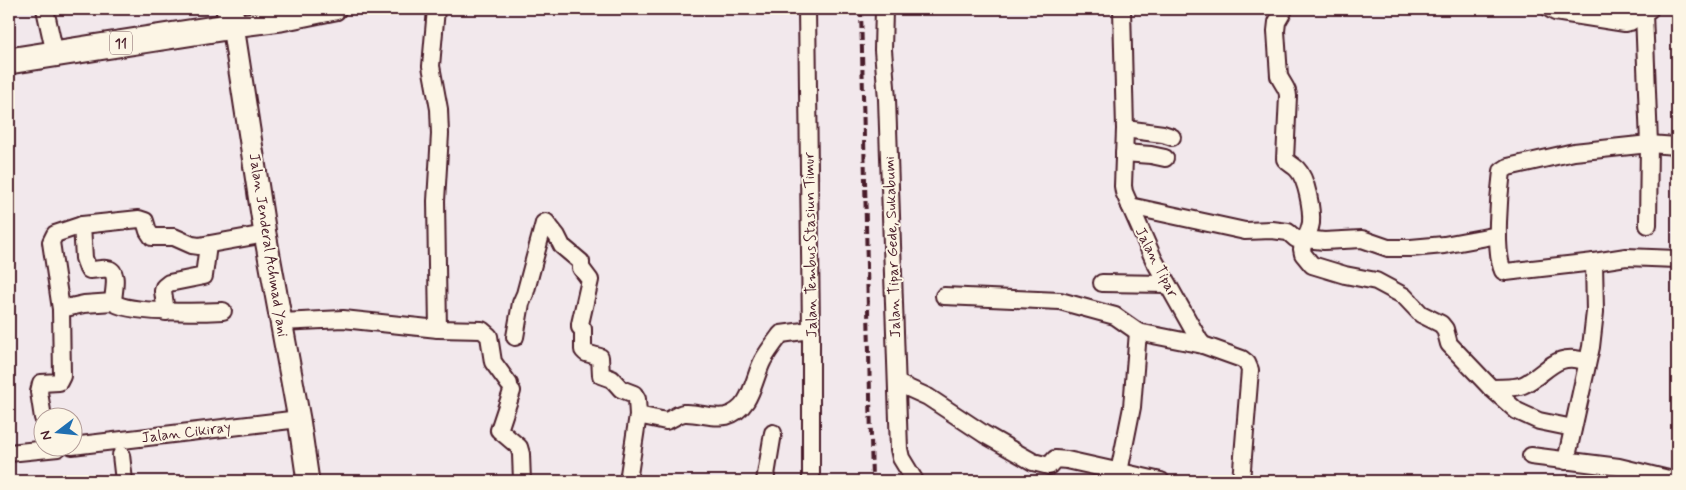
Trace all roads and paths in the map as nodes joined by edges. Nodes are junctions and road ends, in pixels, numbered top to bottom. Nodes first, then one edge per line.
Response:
1 (46, 9) edge
2 (335, 9) edge
3 (436, 9) edge
4 (806, 9) edge
5 (884, 9) edge
6 (1122, 9) edge
7 (1550, 9) edge
8 (1284, 10) dead end
9 (1647, 11) edge
10 (231, 17) edge
11 (55, 54) junction
12 (9, 61) edge
13 (1125, 129) junction
14 (1172, 138) dead end
15 (1649, 144) junction
16 (1677, 146) edge
17 (1124, 153) junction
18 (1165, 158) dead end
19 (1130, 206) junction
20 (1648, 225) dead end
21 (82, 226) junction
22 (265, 234) junction
23 (1498, 235) junction
24 (1305, 239) junction
25 (208, 245) junction
26 (1677, 258) edge
27 (1594, 262) junction
28 (1102, 283) dead end
29 (1167, 284) junction
30 (944, 296) dead end
31 (113, 302) junction
32 (61, 309) junction
33 (223, 311) dead end
34 (166, 312) junction
35 (281, 322) junction
36 (438, 329) junction
37 (812, 330) junction
38 (1138, 332) junction
39 (515, 337) dead end
40 (1204, 345) junction
41 (1587, 362) junction
42 (897, 383) junction
43 (1491, 388) junction
44 (42, 408) edge
45 (638, 414) junction
46 (299, 419) junction
47 (1573, 428) junction
48 (773, 433) dead end
49 (82, 445) edge
50 (32, 450) edge
51 (9, 453) edge
52 (121, 455) dead end
53 (1531, 456) dead end
54 (1566, 462) junction
55 (1119, 472) junction
56 (124, 481) edge
57 (308, 481) edge
58 (522, 481) edge
59 (628, 481) edge
60 (765, 481) edge
61 (811, 481) edge
62 (915, 481) edge
63 (1161, 481) edge
64 (1241, 481) edge
65 (1677, 481) edge

1 - 11 street
2 - 10 main road
3 - 36 street
4 - 37 street, Jalan Tembus Stasiun Timur
5 - 42 street, Jalan Tipar Gede, Sukabumi
6 - 13 street, Jalan Tipar
7 - 9 street
8 - 24 street
9 - 15 street
10 - 11 highway, 11
10 - 22 main road, Jalan Jenderal Achmad Yani
11 - 12 highway, 11
13 - 14 street
13 - 17 street, Jalan Tipar
15 - 16 street
15 - 20 street
15 - 23 street
17 - 18 street
17 - 19 street, Jalan Tipar
19 - 24 street
19 - 29 street, Jalan Tipar
21 - 25 street
21 - 31 street
21 - 32 street
22 - 25 street
22 - 35 main road, Jalan Jenderal Achmad Yani
23 - 24 street
23 - 27 street
24 - 43 street
25 - 34 street
26 - 27 street
27 - 41 street
28 - 29 street
29 - 40 street, Jalan Tipar
30 - 38 street
31 - 32 street
31 - 34 street
32 - 44 street
33 - 34 street
35 - 36 street
35 - 46 main road, Jalan Jenderal Achmad Yani
36 - 58 street
37 - 45 street
37 - 61 street, Jalan Tembus Stasiun Timur
38 - 40 street
38 - 55 street
39 - 45 street
40 - 64 street
41 - 43 street
41 - 47 street
42 - 55 street
42 - 62 street, Jalan Tipar Gede, Sukabumi
43 - 47 street
45 - 59 street
46 - 49 street, Jalan Cikiray
46 - 57 main road, Jalan Jenderal Achmad Yani
47 - 54 street
48 - 60 street
50 - 51 street
52 - 56 street
53 - 54 street
54 - 65 street
55 - 63 street

